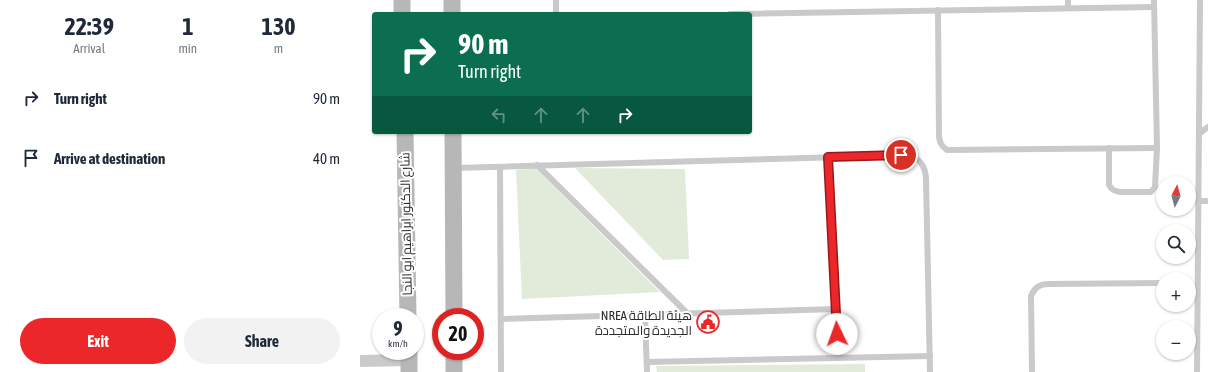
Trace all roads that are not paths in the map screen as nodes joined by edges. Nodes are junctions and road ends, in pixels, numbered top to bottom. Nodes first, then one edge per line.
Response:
1 (402, 0) edge
2 (452, 0) edge
3 (556, 0) edge
4 (1068, 0) edge
5 (1200, 0) edge
6 (1154, 3) edge
7 (1068, 8) junction
8 (938, 10) junction
9 (402, 12) edge
10 (452, 12) edge
11 (556, 12) edge
12 (752, 14) edge
13 (1208, 127) edge
14 (1200, 133) junction
15 (405, 134) edge
16 (453, 134) edge
17 (1109, 148) junction
18 (1157, 148) junction
19 (828, 157) junction
20 (500, 166) junction
21 (537, 166) junction
22 (453, 168) junction
23 (1198, 201) junction
24 (1208, 201) edge
25 (1156, 283) edge
26 (1197, 283) joint
27 (408, 308) edge
28 (454, 308) edge
29 (836, 309) junction
30 (688, 314) junction
31 (645, 315) junction
32 (501, 319) junction
33 (930, 356) junction
34 (838, 358) junction
35 (454, 360) edge
36 (360, 361) edge
37 (409, 361) edge
38 (647, 362) junction
39 (454, 372) edge
40 (501, 372) edge
41 (647, 372) edge
42 (930, 372) edge
43 (1032, 372) edge
44 (1197, 372) edge

1 - 9 main road
2 - 10 main road
3 - 11 lane
4 - 7 lane
5 - 14 lane
6 - 7 lane
6 - 18 lane
7 - 8 lane
8 - 12 lane
8 - 17 lane
13 - 14 lane
14 - 23 lane
15 - 27 main road, شارع الدكتور ابراهيم ابو النجا
16 - 22 main road
17 - 18 lane
17 - 18 lane
19 - 21 lane
19 - 29 lane
19 - 33 lane
20 - 21 lane
20 - 22 lane
20 - 32 lane
21 - 30 lane
22 - 28 main road
23 - 24 lane
23 - 26 lane
25 - 43 lane
26 - 44 lane
29 - 30 lane
29 - 34 lane
30 - 31 lane
31 - 32 lane
31 - 38 lane
32 - 40 lane
33 - 34 lane
33 - 42 lane
34 - 38 lane
35 - 39 main road
36 - 37 street
38 - 41 lane

